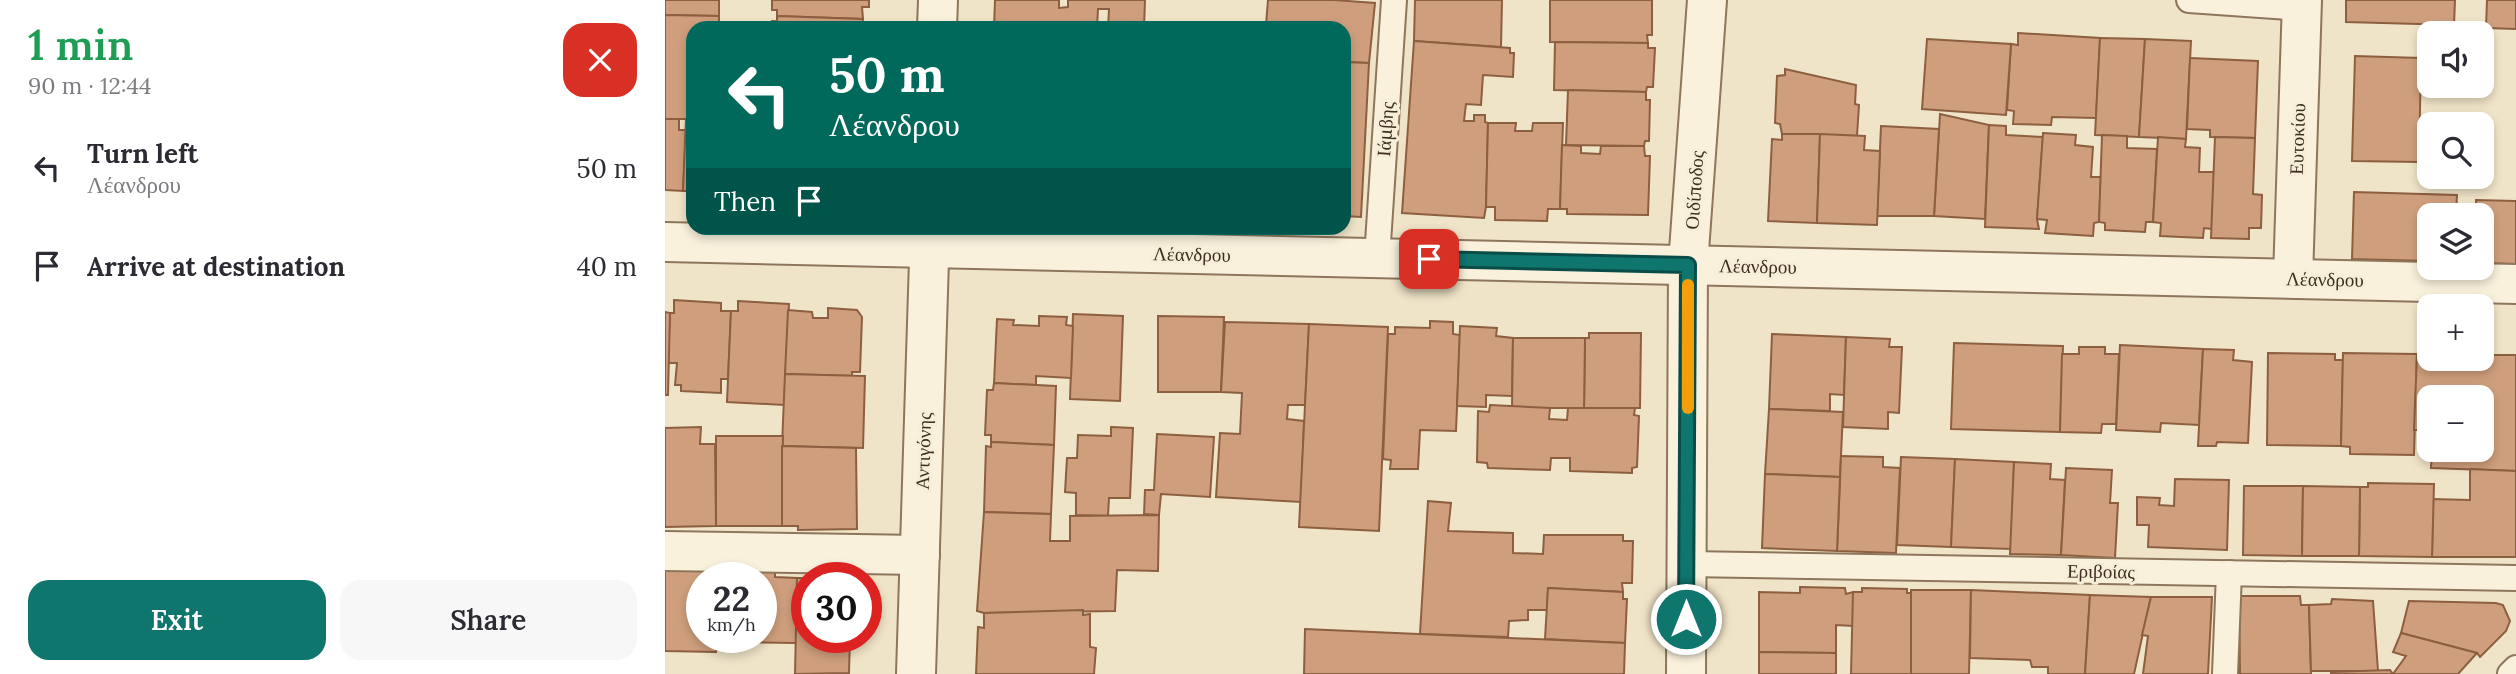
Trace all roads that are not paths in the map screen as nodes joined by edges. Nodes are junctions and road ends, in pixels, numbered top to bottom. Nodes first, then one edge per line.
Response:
1 (938, 0) edge
2 (1394, 0) edge
3 (1707, 0) edge
4 (2189, 0) edge
5 (2302, 4) edge
6 (937, 21) edge
7 (930, 238) edge
8 (665, 242) edge
9 (1377, 258) junction
10 (1688, 265) junction
11 (2293, 278) junction
12 (2516, 284) edge
13 (665, 551) edge
14 (920, 555) junction
15 (1687, 564) junction
16 (2229, 573) junction
17 (2516, 578) edge
18 (2516, 668) edge
19 (916, 674) edge
20 (1686, 674) edge
21 (2225, 674) edge
22 (2510, 674) edge

1 - 6 street
2 - 9 lane, Ιάμβης
3 - 10 street, Οιδίποδος
4 - 5 lane
5 - 11 street, Ευτοκίου
7 - 8 street, Λέανδρου
7 - 9 street, Λέανδρου
7 - 14 street, Αντιγόνης
9 - 10 street, Λέανδρου
10 - 11 street, Λέανδρου
10 - 15 street, Οιδίποδος
11 - 12 street, Λέανδρου
13 - 14 street
14 - 19 street, Αντιγόνης
15 - 16 lane, Εριβοίας
15 - 20 street, Οιδίποδος
16 - 17 lane, Εριβοίας
16 - 21 lane
18 - 22 lane

